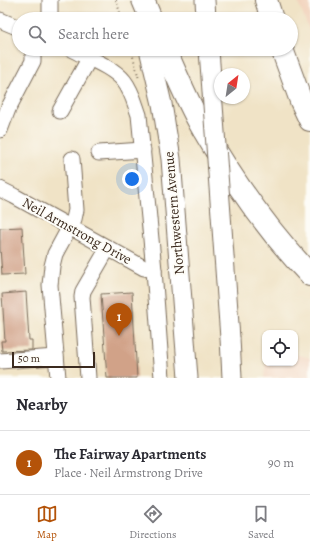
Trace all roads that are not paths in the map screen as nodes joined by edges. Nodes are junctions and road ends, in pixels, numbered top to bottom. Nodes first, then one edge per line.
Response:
1 (50, 0) edge
2 (138, 0) edge
3 (143, 0) edge
4 (205, 0) edge
5 (266, 0) edge
6 (50, 12) edge
7 (141, 12) edge
8 (148, 12) edge
9 (206, 12) edge
10 (270, 12) edge
11 (0, 20) edge
12 (12, 25) edge
13 (32, 56) edge
14 (85, 56) edge
15 (151, 56) edge
16 (168, 56) edge
17 (209, 56) edge
18 (285, 56) edge
19 (89, 58) junction
20 (60, 111) dead end
21 (310, 120) edge
22 (0, 130) edge
23 (143, 150) junction
24 (99, 153) dead end
25 (72, 159) dead end
26 (0, 189) edge
27 (70, 227) junction
28 (108, 248) junction
29 (154, 270) junction
30 (310, 275) edge
31 (56, 357) junction
32 (0, 361) edge
33 (58, 378) edge
34 (88, 378) edge
35 (162, 378) edge
36 (188, 378) edge
37 (232, 378) edge

1 - 6 street
2 - 7 main road
3 - 8 highway
4 - 9 main road
5 - 10 highway
11 - 12 street
13 - 22 street
14 - 19 street, Neil Armstrong Drive
15 - 36 main road, Northwestern Avenue
16 - 30 highway
17 - 37 main road, bridge
18 - 21 highway
19 - 20 street
19 - 23 street, Neil Armstrong Drive
23 - 24 street
23 - 29 street, Neil Armstrong Drive
25 - 27 street
26 - 27 street, Neil Armstrong Drive
27 - 28 street, Neil Armstrong Drive
27 - 31 street
28 - 29 street, Neil Armstrong Drive
28 - 34 street
29 - 35 street, Neil Armstrong Drive
31 - 32 street
31 - 33 street

